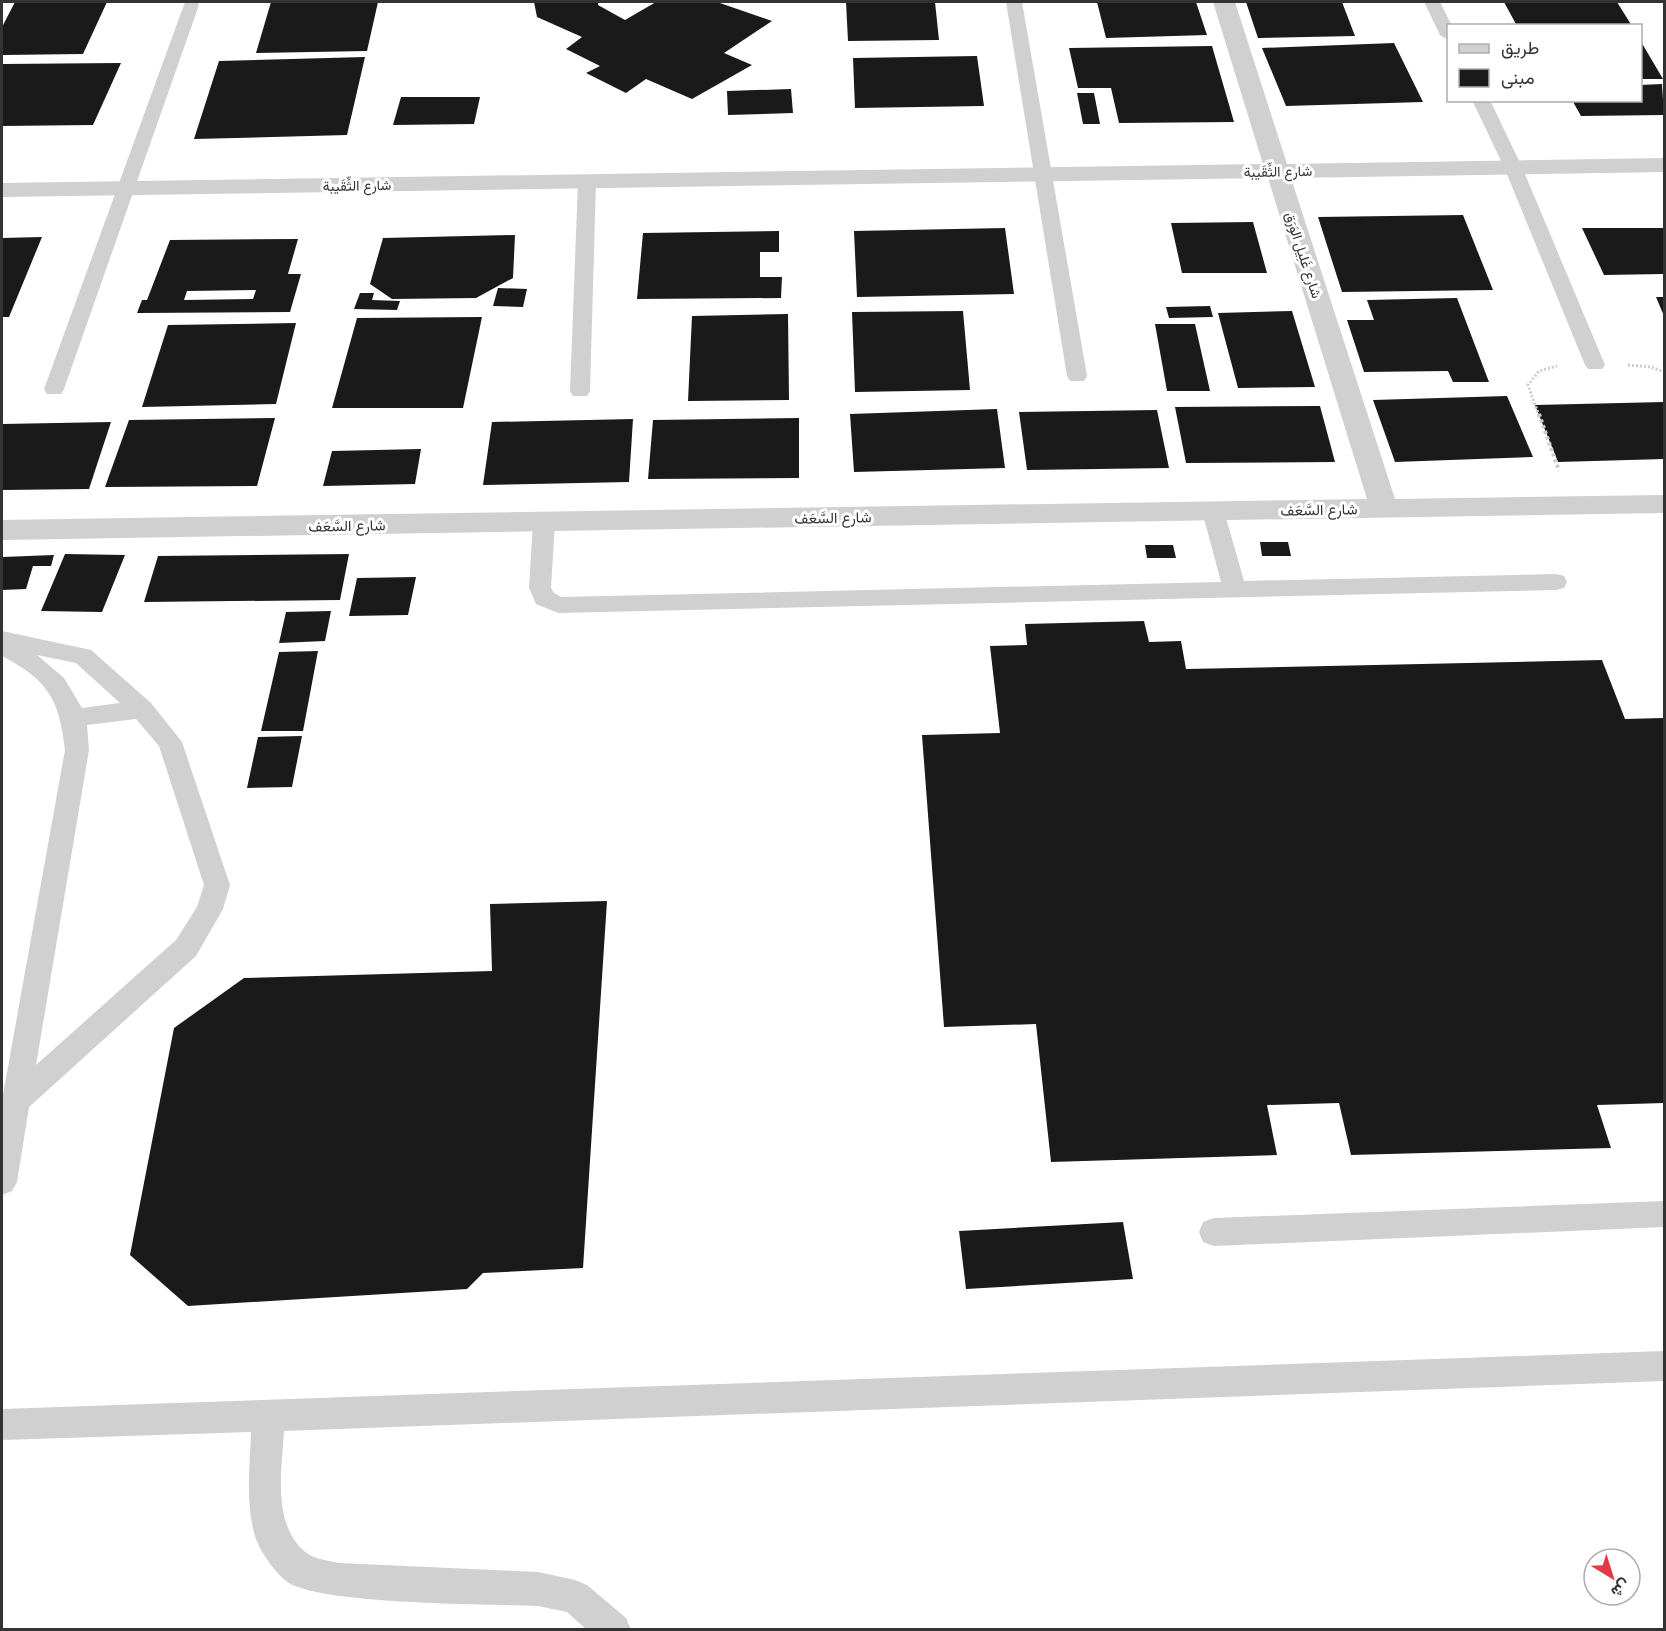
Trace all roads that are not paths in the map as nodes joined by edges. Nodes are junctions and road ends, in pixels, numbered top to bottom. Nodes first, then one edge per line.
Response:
1 (1014, 2) edge
2 (1224, 2) edge
3 (1432, 2) edge
4 (191, 5) dead end
5 (1447, 31) edge
6 (1482, 102) edge
7 (1665, 165) edge
8 (1513, 167) junction
9 (1278, 171) junction
10 (1042, 174) junction
11 (588, 181) junction
12 (127, 188) junction
13 (2, 190) edge
14 (1595, 365) road end
15 (1077, 376) dead end
16 (54, 389) dead end
17 (580, 391) dead end
18 (1665, 504) edge
19 (1384, 509) junction
20 (1213, 511) junction
21 (544, 522) junction
22 (2, 530) edge
23 (1556, 582) dead end
24 (1235, 591) junction
25 (2, 639) edge
26 (2, 646) edge
27 (142, 709) junction
28 (72, 718) junction
29 (15, 1102) junction
30 (2, 1182) edge
31 (1665, 1214) edge
32 (1214, 1232) dead end
33 (1665, 1366) edge
34 (268, 1414) junction
35 (2, 1425) edge
36 (614, 1629) edge

1 - 10 lane
2 - 9 street, شارع غَلِيل الوَرَق
3 - 5 lane
4 - 12 lane
6 - 8 lane
7 - 8 street, شارع الثِّقَيبة
8 - 9 street, شارع الثِّقَيبة
8 - 14 lane
9 - 10 street, شارع الثِّقَيبة
9 - 19 street, شارع غَلِيل الوَرَق
10 - 11 street, شارع الثِّقَيبة
10 - 15 lane
11 - 12 street, شارع الثِّقَيبة
11 - 17 lane
12 - 13 street, شارع الثِّقَيبة
12 - 16 lane
18 - 19 street, شارع السَّعَف
19 - 20 street, شارع السَّعَف
20 - 21 street, شارع السَّعَف
20 - 24 lane
21 - 22 street, شارع السَّعَف
21 - 24 lane
23 - 24 lane
25 - 27 lane
26 - 28 lane
27 - 28 lane
27 - 29 lane
28 - 29 lane
29 - 30 lane
31 - 32 lane
33 - 34 lane
34 - 35 lane
34 - 36 lane

